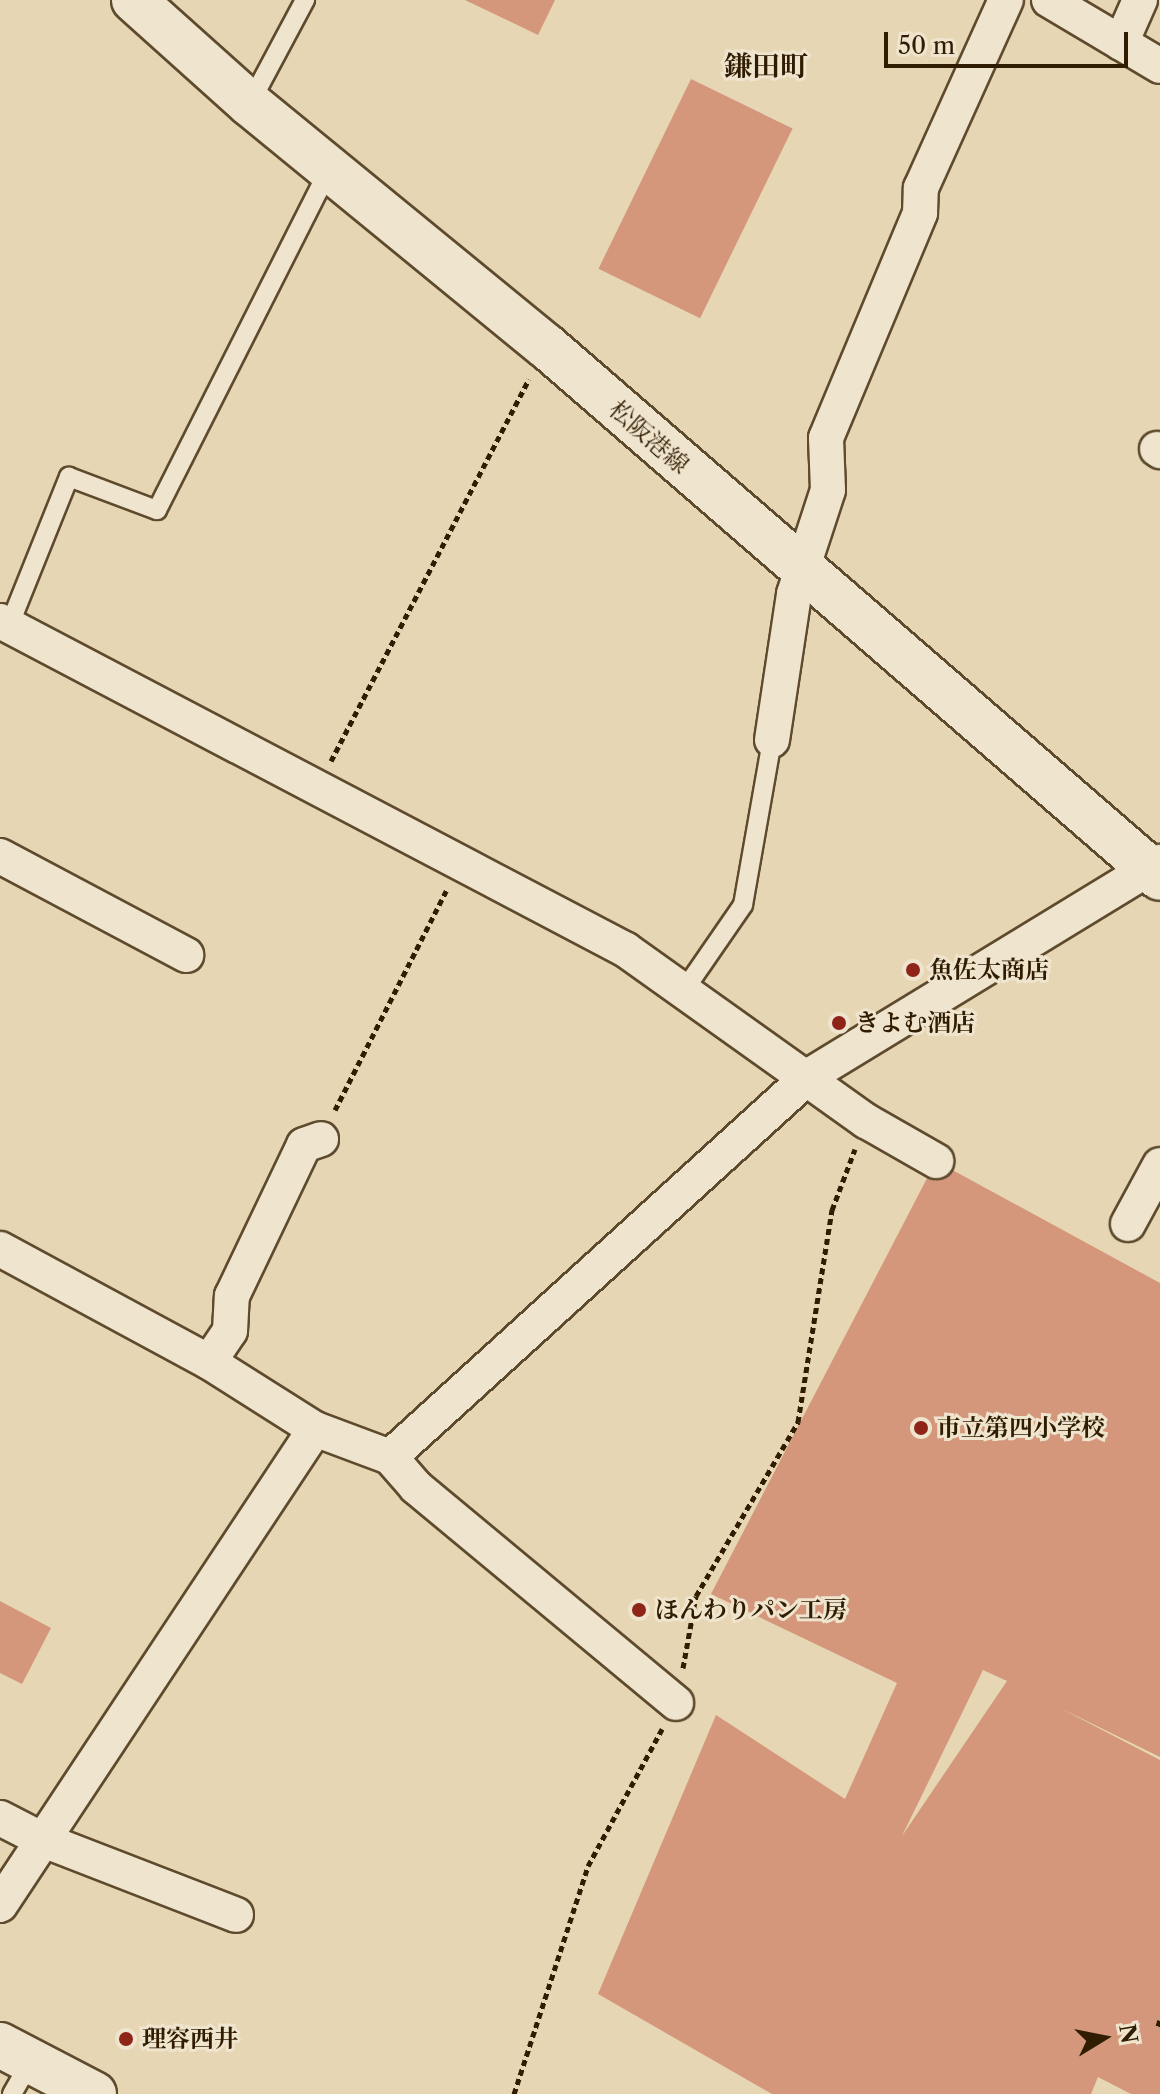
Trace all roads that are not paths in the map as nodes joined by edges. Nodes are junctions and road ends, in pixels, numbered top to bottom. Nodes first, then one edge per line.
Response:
1 (134, 0) edge
2 (305, 0) edge
3 (1006, 0) edge
4 (1049, 0) edge
5 (1140, 0) edge
6 (1121, 43) junction
7 (1160, 66) edge
8 (250, 104) junction
9 (330, 168) junction
10 (801, 571) junction
11 (3, 630) edge
12 (772, 740) joint
13 (0, 856) edge
14 (1157, 870) edge
15 (186, 955) dead end
16 (685, 989) junction
17 (809, 1076) junction
18 (321, 1139) road end
19 (936, 1161) dead end
20 (1160, 1165) edge
21 (1128, 1224) dead end
22 (0, 1249) edge
23 (209, 1362) junction
24 (315, 1429) junction
25 (390, 1457) junction
26 (676, 1703) road end
27 (0, 1818) edge
28 (43, 1840) junction
29 (0, 1905) edge
30 (236, 1915) dead end
31 (14, 2066) edge
32 (94, 2094) edge

1 - 8 main road, 松阪港線
2 - 8 lane
3 - 10 street
4 - 6 street
5 - 6 street
6 - 7 street
8 - 9 main road, 松阪港線
9 - 10 main road, 松阪港線
9 - 11 lane
10 - 12 street
10 - 14 main road, 松阪港線
11 - 16 street
12 - 16 lane
13 - 15 street
14 - 17 street
16 - 17 street
17 - 19 street
17 - 25 street
18 - 23 street
20 - 21 street
22 - 23 street
23 - 24 street
24 - 25 street
24 - 28 street
25 - 26 street
27 - 28 street
28 - 29 street
28 - 30 street
31 - 32 main road

